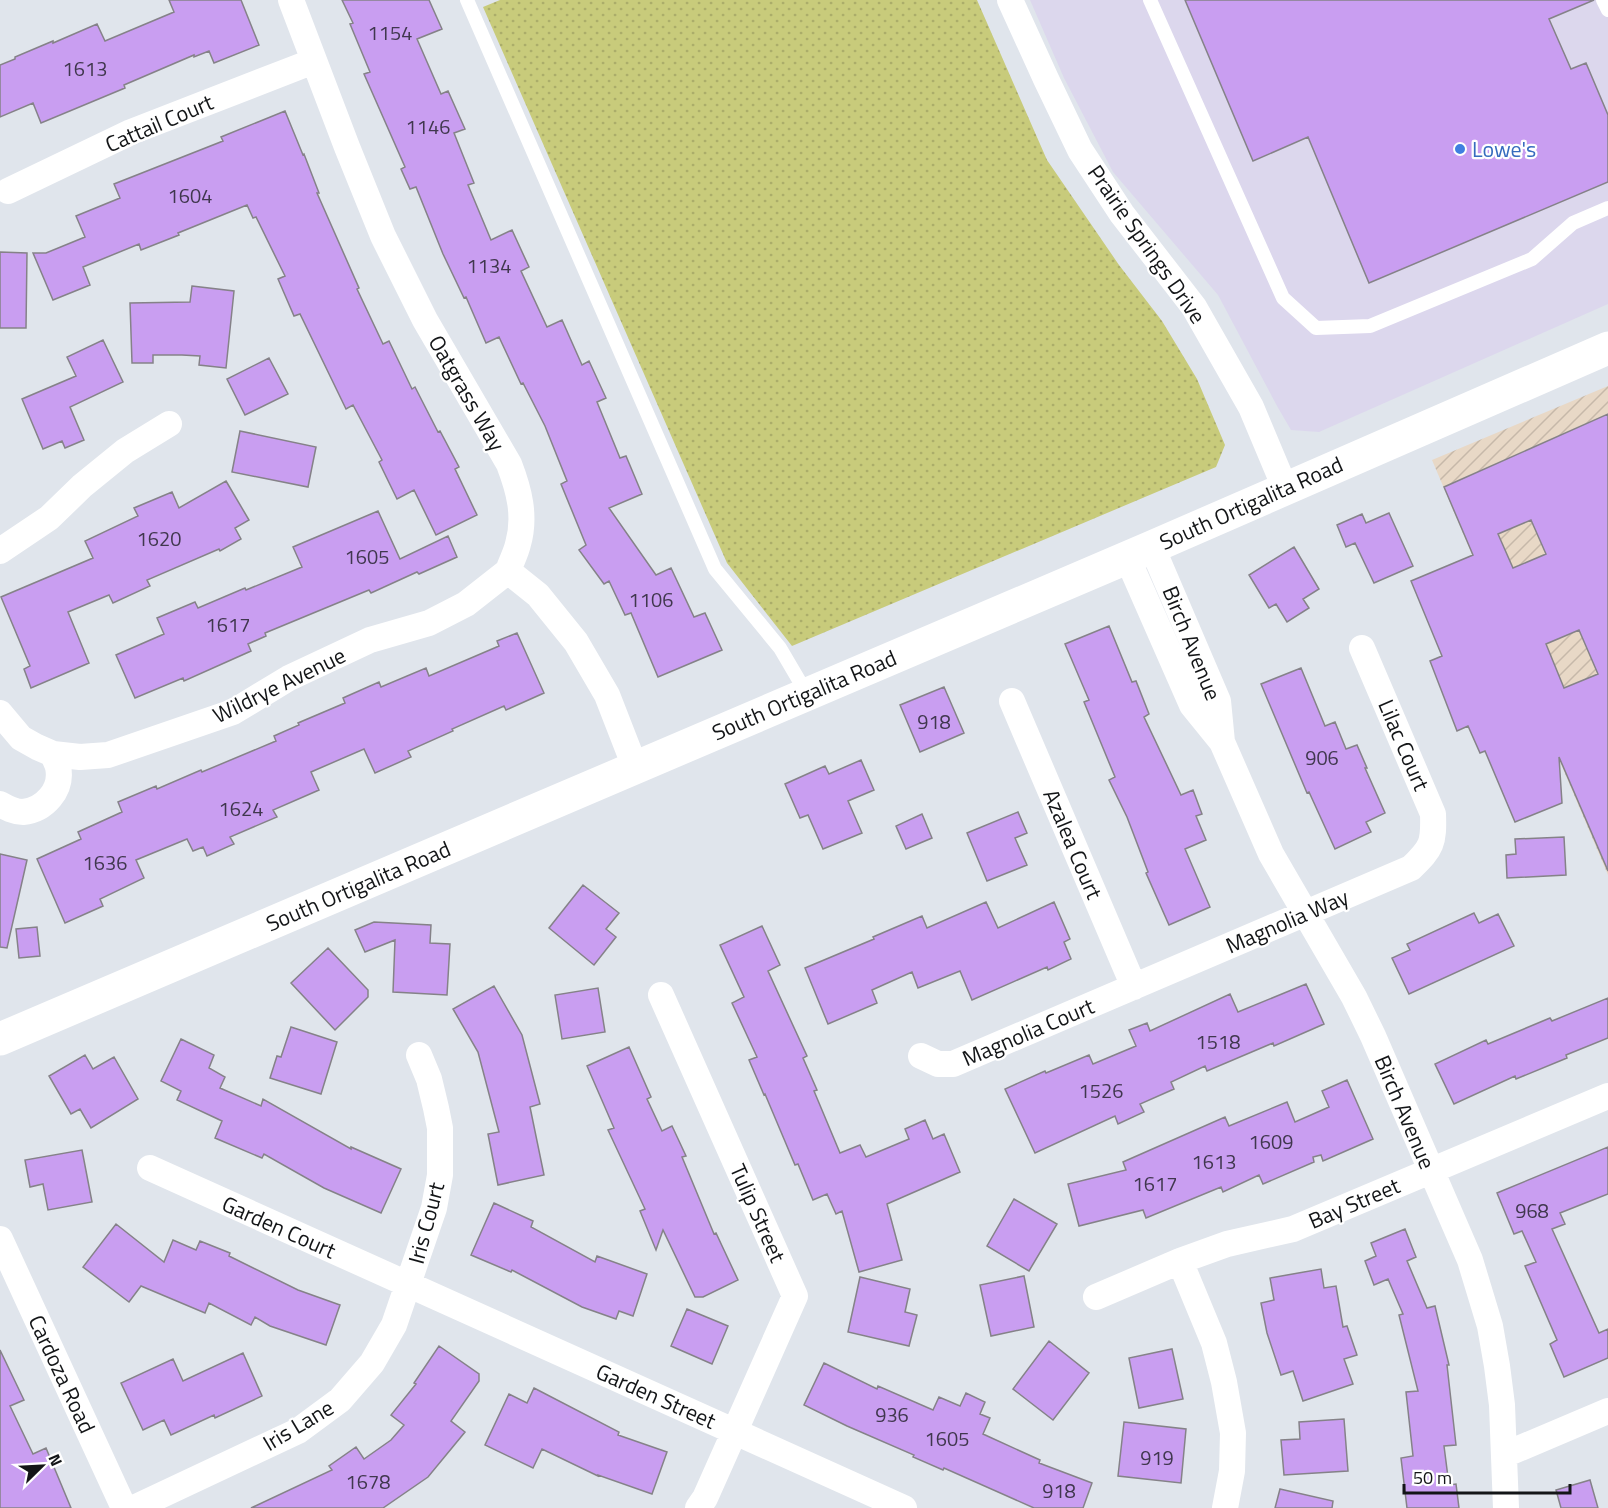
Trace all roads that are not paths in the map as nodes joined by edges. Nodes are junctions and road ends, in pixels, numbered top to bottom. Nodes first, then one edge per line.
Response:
1 (291, 0) edge
2 (466, 0) edge
3 (1010, 0) edge
4 (1150, 0) edge
5 (1603, 0) edge
6 (1608, 10) edge
7 (314, 61) junction
8 (8, 191) dead end
9 (1608, 208) edge
10 (1608, 348) edge
11 (169, 424) dead end
12 (1285, 488) junction
13 (0, 551) edge
14 (1139, 552) junction
15 (508, 571) junction
16 (1362, 648) dead end
17 (807, 694) junction
18 (1012, 701) dead end
19 (0, 713) edge
20 (28, 746) edge
21 (635, 767) junction
22 (0, 804) edge
23 (1430, 844) joint
24 (1305, 914) junction
25 (1134, 987) junction
26 (661, 995) dead end
27 (0, 1039) edge
28 (419, 1055) dead end
29 (921, 1056) dead end
30 (1608, 1096) edge
31 (150, 1168) dead end
32 (1431, 1171) junction
33 (0, 1239) edge
34 (1180, 1261) junction
35 (408, 1286) junction
36 (1096, 1297) dead end
37 (1608, 1411) edge
38 (735, 1432) junction
39 (1504, 1455) junction
40 (124, 1508) edge
41 (134, 1508) edge
42 (698, 1508) edge
43 (904, 1508) edge
44 (1225, 1508) edge
45 (1506, 1508) edge

1 - 7 street, Oatgrass Way
2 - 17 lane
3 - 12 street, Prairie Springs Drive
4 - 9 lane
5 - 6 lane
7 - 8 street, Cattail Court
7 - 15 street, Oatgrass Way
10 - 12 street, South Ortigalita Road
11 - 13 street
12 - 14 street, South Ortigalita Road
14 - 17 street, South Ortigalita Road
14 - 24 street, Birch Avenue
15 - 20 street, Wildrye Avenue
15 - 21 street
16 - 23 street, Lilac Court
17 - 21 street, South Ortigalita Road
18 - 25 street, Azalea Court
19 - 20 street
20 - 22 street
21 - 27 street, South Ortigalita Road
23 - 24 street, Magnolia Way
24 - 25 street, Magnolia Way
24 - 32 street, Birch Avenue
25 - 29 street, Magnolia Court
26 - 38 street, Tulip Street
28 - 35 street, Iris Court
30 - 32 street, Bay Street
31 - 35 street, Garden Court
32 - 34 street, Bay Street
32 - 39 street, Birch Avenue
33 - 40 street, Cardoza Road
34 - 36 street, Bay Street
34 - 44 street
35 - 38 street, Garden Street
35 - 41 street, Iris Lane
37 - 39 street
38 - 42 street, Tulip Street
38 - 43 street, Garden Street
39 - 45 street, Birch Avenue

